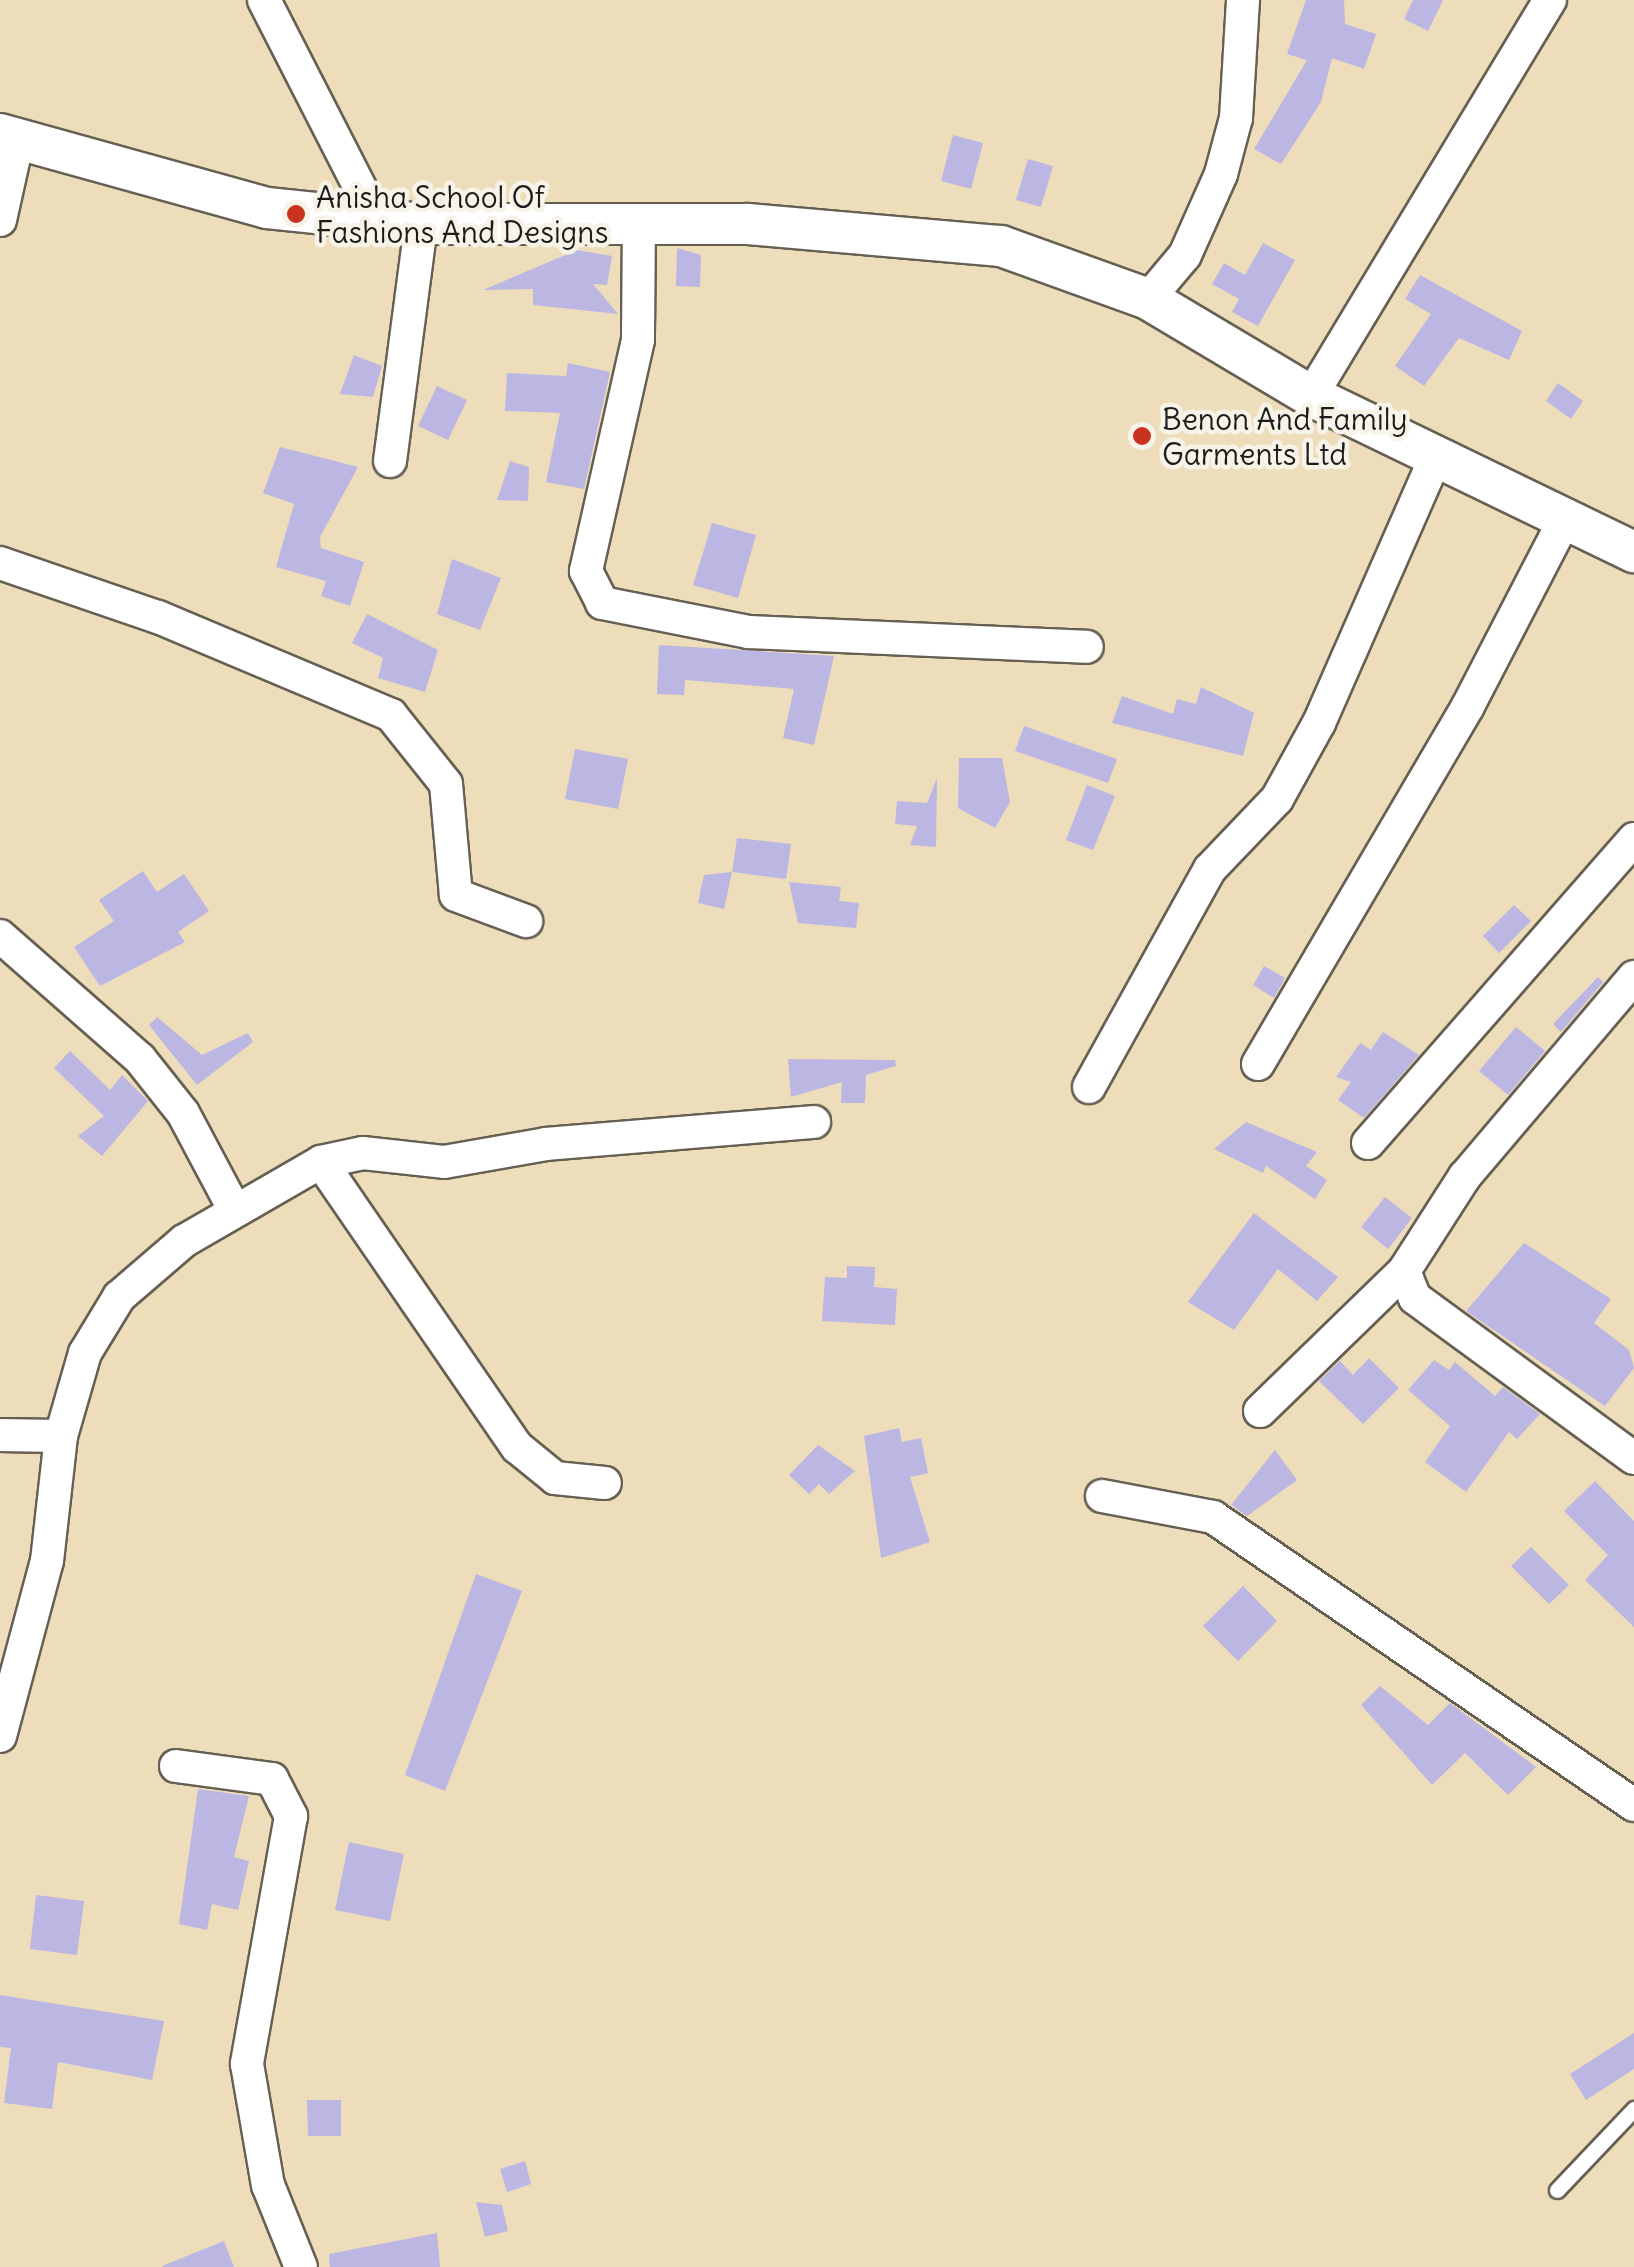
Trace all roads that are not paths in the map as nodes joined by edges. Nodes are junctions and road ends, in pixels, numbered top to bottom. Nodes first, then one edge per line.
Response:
1 (264, 0) edge
2 (1244, 0) edge
3 (1550, 0) edge
4 (9, 136) edge
5 (376, 219) junction
6 (0, 220) edge
7 (639, 221) junction
8 (421, 224) junction
9 (1148, 300) junction
10 (1311, 396) junction
11 (1436, 457) junction
12 (390, 461) dead end
13 (1566, 518) junction
14 (1634, 552) edge
15 (0, 563) edge
16 (1087, 646) dead end
17 (1634, 839) edge
18 (526, 920) dead end
19 (0, 936) edge
20 (1634, 978) edge
21 (1258, 1064) dead end
22 (1089, 1087) dead end
23 (814, 1122) dead end
24 (1368, 1143) dead end
25 (320, 1162) junction
26 (234, 1207) junction
27 (1404, 1270) junction
28 (1260, 1411) dead end
29 (0, 1435) edge
30 (62, 1436) junction
31 (1634, 1458) edge
32 (605, 1483) dead end
33 (1102, 1496) dead end
34 (0, 1736) edge
35 (176, 1766) dead end
36 (1634, 1805) edge
37 (1634, 2109) edge
38 (1557, 2190) dead end
39 (301, 2267) edge

1 - 5 street
2 - 9 street
3 - 10 street
4 - 5 street
4 - 6 street
5 - 8 street
7 - 8 street
7 - 9 street
7 - 16 street
8 - 12 street
9 - 10 street
10 - 11 street
11 - 13 street
11 - 22 street
13 - 14 street
13 - 21 street
15 - 18 street
17 - 24 street
19 - 26 street
20 - 27 street
23 - 25 street
25 - 26 street
25 - 32 street
26 - 30 street
27 - 28 street
27 - 31 street
29 - 30 street
30 - 34 street
33 - 36 street
35 - 39 street
37 - 38 lane

